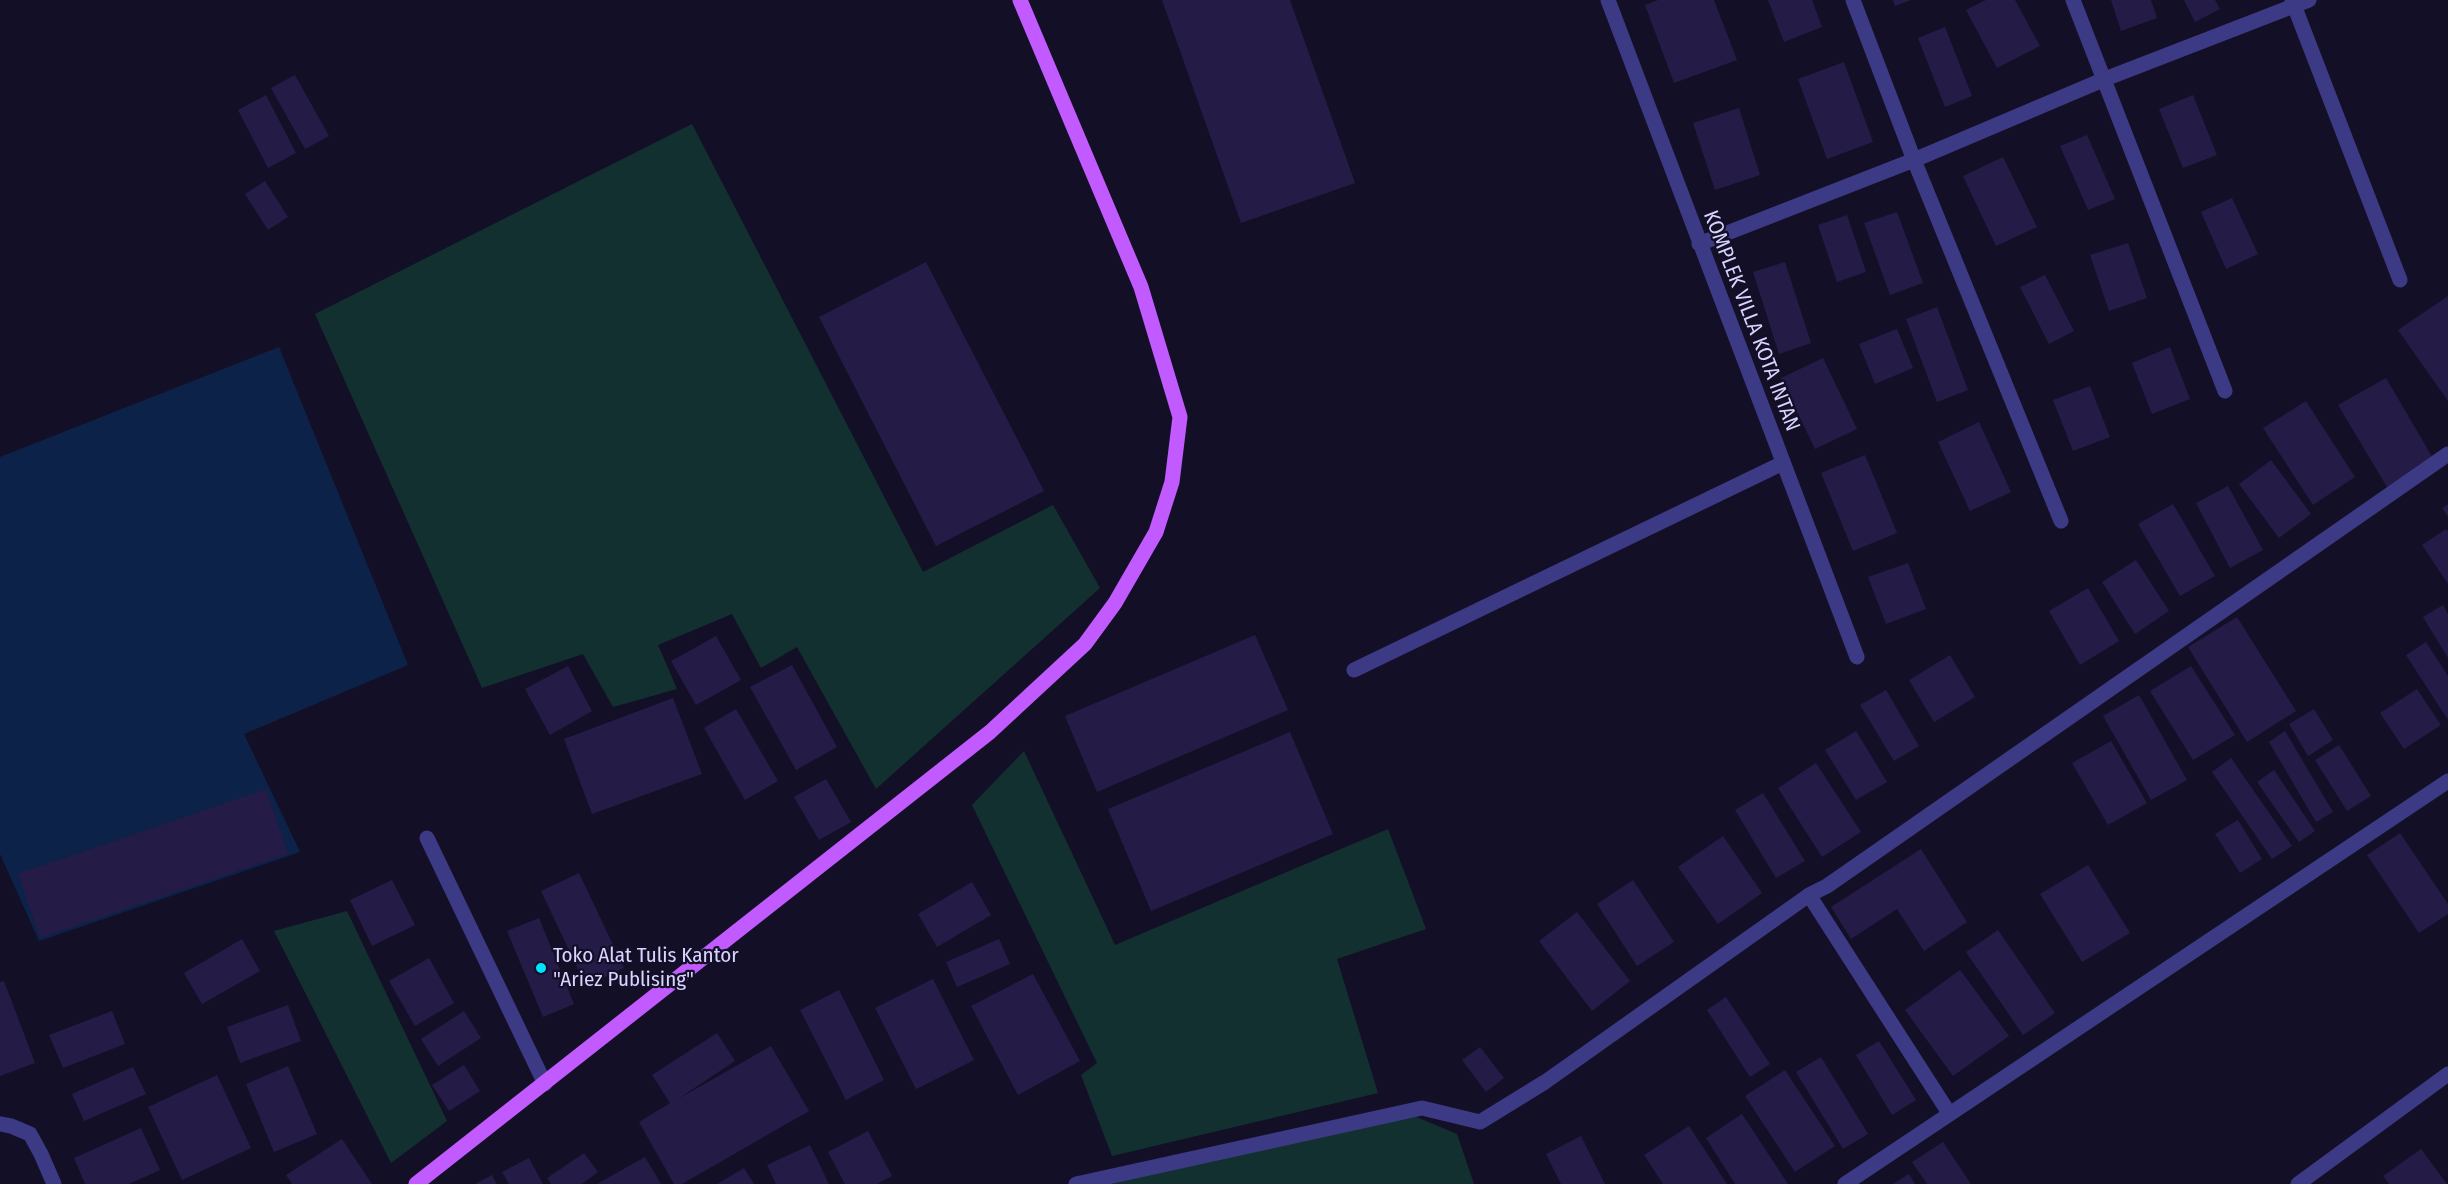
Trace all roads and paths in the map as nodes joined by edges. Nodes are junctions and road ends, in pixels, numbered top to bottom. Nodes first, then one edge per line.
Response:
1 (1020, 0) edge
2 (1608, 0) edge
3 (1853, 0) edge
4 (2073, 0) edge
5 (2309, 0) edge
6 (2293, 2) edge
7 (2105, 79) junction
8 (1914, 160) junction
9 (1699, 244) junction
10 (2400, 280) dead end
11 (2225, 391) dead end
12 (2448, 454) edge
13 (1783, 463) junction
14 (2061, 521) dead end
15 (1857, 657) dead end
16 (1354, 670) dead end
17 (2448, 781) edge
18 (427, 838) dead end
19 (1809, 895) junction
20 (2448, 1074) edge
21 (545, 1084) junction
22 (1949, 1113) junction
23 (0, 1124) edge
24 (54, 1184) edge
25 (416, 1184) edge
26 (1076, 1184) edge
27 (1845, 1184) edge
28 (2298, 1184) edge

1 - 21 main road
2 - 9 street, KOMPLEK VILLA KOTA INTAN
3 - 8 street
4 - 7 street
5 - 6 street
6 - 7 street
6 - 10 street
7 - 8 street
7 - 11 street
8 - 9 street
8 - 14 street
9 - 13 street, KOMPLEK VILLA KOTA INTAN
12 - 19 street
13 - 15 street, KOMPLEK VILLA KOTA INTAN
13 - 16 street
17 - 22 street
18 - 21 street
19 - 22 street
19 - 26 street
20 - 28 street
21 - 25 main road
22 - 27 street
23 - 24 street

